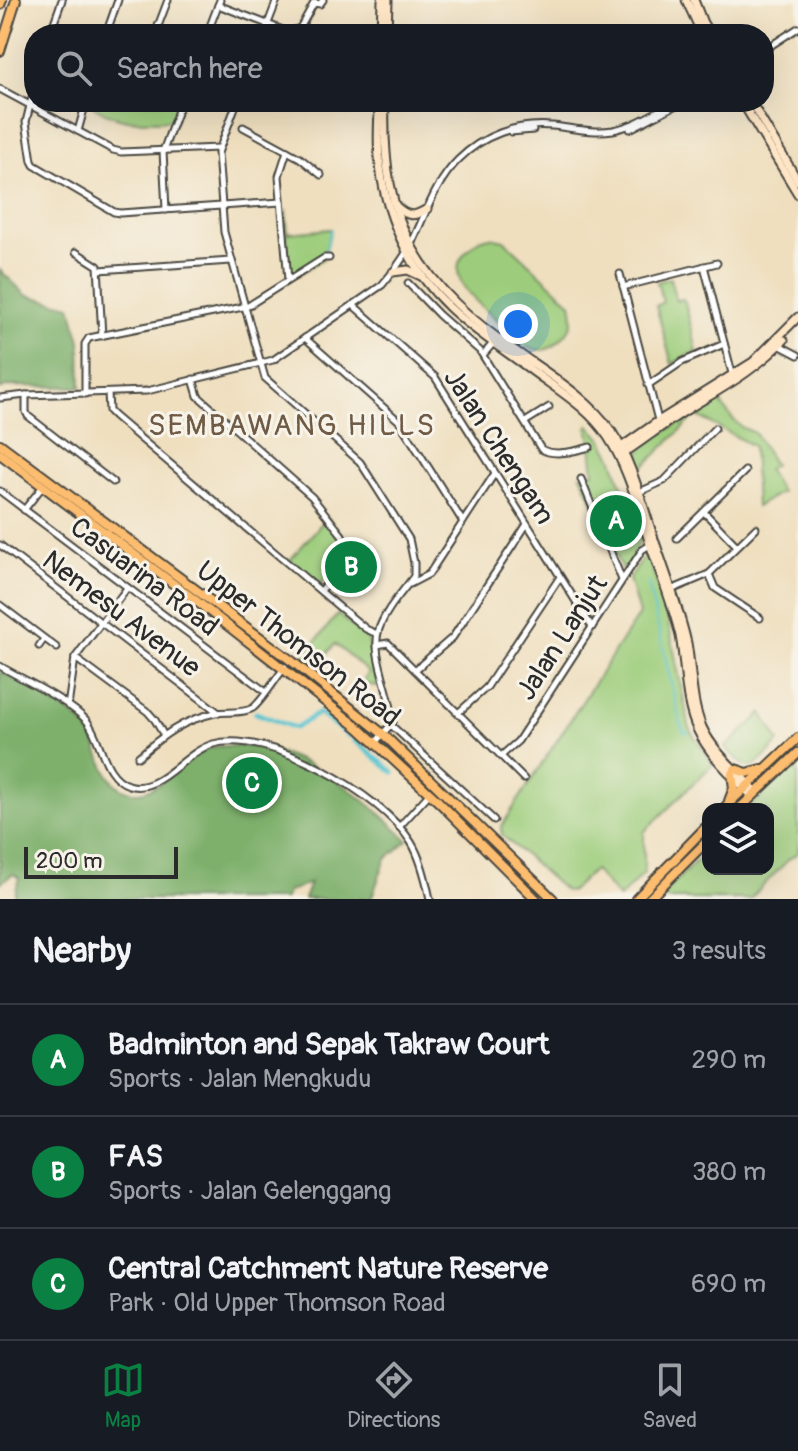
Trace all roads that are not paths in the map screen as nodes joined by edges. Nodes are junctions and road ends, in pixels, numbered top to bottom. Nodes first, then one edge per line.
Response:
1 (16, 0) edge
2 (62, 0) edge
3 (118, 0) edge
4 (168, 0) edge
5 (277, 0) edge
6 (323, 0) edge
7 (385, 0) edge
8 (686, 0) edge
9 (694, 0) edge
10 (312, 2) edge
11 (219, 3) edge
12 (54, 24) edge
13 (110, 24) edge
14 (159, 24) edge
15 (211, 24) edge
16 (266, 24) edge
17 (268, 24) edge
18 (302, 24) edge
19 (384, 24) edge
20 (697, 24) edge
21 (704, 24) edge
22 (797, 30) edge
23 (774, 44) edge
24 (0, 51) edge
25 (0, 89) edge
26 (24, 101) edge
27 (28, 112) edge
28 (44, 112) edge
29 (83, 112) edge
30 (177, 112) edge
31 (233, 112) edge
32 (381, 112) edge
33 (383, 112) edge
34 (656, 112) edge
35 (663, 112) edge
36 (748, 112) edge
37 (757, 112) edge
38 (243, 127) dead end
39 (78, 131) junction
40 (219, 148) junction
41 (163, 151) junction
42 (287, 151) junction
43 (321, 175) dead end
44 (445, 176) junction
45 (798, 181) edge
46 (798, 194) edge
47 (281, 202) junction
48 (221, 205) junction
49 (395, 206) junction
50 (427, 209) junction
51 (166, 210) junction
52 (409, 248) junction
53 (76, 252) dead end
54 (329, 258) dead end
55 (231, 261) junction
56 (717, 263) dead end
57 (704, 266) junction
58 (99, 270) junction
59 (393, 272) junction
60 (620, 274) dead end
61 (423, 277) junction
62 (288, 281) junction
63 (408, 283) dead end
64 (623, 287) junction
65 (353, 305) junction
66 (245, 307) junction
67 (798, 317) edge
68 (798, 324) edge
69 (102, 336) junction
70 (305, 338) junction
71 (496, 340) junction
72 (777, 343) junction
73 (724, 344) junction
74 (483, 355) junction
75 (798, 355) edge
76 (262, 362) junction
77 (193, 379) junction
78 (734, 379) junction
79 (648, 385) junction
80 (108, 393) junction
81 (85, 394) junction
82 (26, 395) junction
83 (0, 398) edge
84 (549, 407) dead end
85 (525, 422) junction
86 (659, 424) junction
87 (715, 428) dead end
88 (0, 444) edge
89 (590, 447) dead end
90 (620, 452) junction
91 (0, 454) edge
92 (745, 471) dead end
93 (495, 473) junction
94 (581, 479) dead end
95 (113, 482) dead end
96 (43, 486) junction
97 (0, 491) edge
98 (636, 494) junction
99 (24, 510) junction
100 (704, 512) junction
101 (87, 513) junction
102 (463, 522) junction
103 (527, 524) junction
104 (756, 528) dead end
105 (677, 538) dead end
106 (652, 543) junction
107 (0, 545) edge
108 (737, 546) junction
109 (709, 574) junction
110 (560, 577) junction
111 (622, 580) junction
112 (408, 585) junction
113 (127, 588) junction
114 (321, 591) junction
115 (669, 591) junction
116 (0, 605) edge
117 (760, 618) dead end
118 (100, 622) junction
119 (592, 627) junction
120 (377, 634) junction
121 (44, 639) junction
122 (377, 645) junction
123 (39, 646) dead end
124 (57, 648) dead end
125 (75, 658) junction
126 (290, 660) junction
127 (0, 666) edge
128 (284, 668) junction
129 (415, 670) junction
130 (266, 692) junction
131 (68, 706) junction
132 (459, 712) junction
133 (219, 713) junction
134 (393, 727) junction
135 (163, 734) junction
136 (386, 736) junction
137 (798, 738) edge
138 (376, 742) junction
139 (798, 753) edge
140 (501, 756) junction
141 (138, 757) dead end
142 (766, 767) junction
143 (734, 772) junction
144 (524, 779) dead end
145 (746, 786) junction
146 (430, 793) junction
147 (754, 794) junction
148 (727, 803) edge
149 (729, 803) edge
150 (745, 803) edge
151 (494, 820) dead end
152 (399, 827) junction
153 (702, 831) edge
154 (702, 846) edge
155 (430, 899) edge
156 (536, 899) edge
157 (553, 899) edge
158 (636, 899) edge
159 (649, 899) edge

1 - 24 main road
2 - 12 street
3 - 13 street
4 - 14 street
5 - 17 street
6 - 10 street
7 - 19 main road
8 - 20 main road
9 - 21 main road
10 - 18 street
11 - 15 street
11 - 16 street
22 - 23 street
25 - 26 street
27 - 51 street
28 - 39 street
29 - 39 street
30 - 41 street
31 - 40 street
32 - 52 main road
33 - 49 main road
34 - 44 street
35 - 44 street
36 - 46 main road
37 - 45 main road
38 - 42 street
39 - 41 street
40 - 41 street
40 - 48 street
41 - 51 street
42 - 43 street
42 - 47 street
44 - 50 street
47 - 48 street
47 - 62 street
48 - 51 street
48 - 55 street
49 - 50 main road
49 - 52 main road
50 - 52 street
52 - 59 street
52 - 61 main road
52 - 71 main road
53 - 58 street
54 - 62 street
55 - 58 street
55 - 66 street
56 - 57 street
57 - 64 street
57 - 73 street
58 - 69 street
59 - 61 main road
59 - 65 street
60 - 64 street
61 - 71 main road
62 - 66 street
63 - 74 street
64 - 79 street
65 - 70 street
65 - 93 street, Jalan Chengam
66 - 69 street
66 - 76 street
67 - 72 main road
68 - 72 main road
69 - 81 street
70 - 76 street
70 - 102 street
71 - 74 street
71 - 90 main road
72 - 75 street
72 - 78 main road
73 - 78 street
73 - 79 street
74 - 85 street
76 - 77 street
76 - 112 street
77 - 80 street
77 - 114 street
78 - 86 main road
79 - 86 street
80 - 81 street
80 - 114 street
81 - 82 street
82 - 83 street
82 - 95 street
84 - 85 street
85 - 89 street
86 - 90 main road
87 - 98 street
88 - 101 main road, Upper Thomson Road
90 - 98 main road
91 - 96 main road, Upper Thomson Road
92 - 100 street
93 - 102 street
93 - 103 street, Jalan Chengam
94 - 111 street
96 - 99 street
96 - 101 main road, Upper Thomson Road
97 - 99 street, Casuarina Road
98 - 106 main road
99 - 113 street, Casuarina Road
100 - 105 street
100 - 108 street
101 - 126 main road, Upper Thomson Road
101 - 128 main road, Upper Thomson Road
102 - 112 street
103 - 110 street, Jalan Chengam
103 - 129 street
104 - 108 street
106 - 111 street, Jalan Lanjut
106 - 115 main road
107 - 118 street, Nemesu Avenue
108 - 109 street
109 - 115 street
109 - 117 street
110 - 119 street, Jalan Chengam
110 - 132 street
111 - 119 street, Jalan Lanjut
112 - 120 street
113 - 118 street
113 - 130 street, Casuarina Road
114 - 120 street
115 - 143 main road
116 - 121 street
118 - 125 street
118 - 133 street, Nemesu Avenue
119 - 140 street, Jalan Lanjut
120 - 122 street
121 - 123 street
121 - 124 street
122 - 129 street
122 - 134 street
125 - 131 street
125 - 135 street
126 - 128 street
126 - 136 main road, Upper Thomson Road
127 - 131 street
128 - 130 street
128 - 138 main road, Upper Thomson Road
129 - 132 street
130 - 133 street
131 - 152 street
132 - 140 street
133 - 135 street
134 - 136 street
134 - 151 street
135 - 141 street
136 - 138 street
136 - 157 main road, Upper Thomson Road
137 - 142 main road
138 - 146 main road, Upper Thomson Road
139 - 147 main road
140 - 144 street
142 - 143 main road
142 - 145 main road
143 - 145 main road
143 - 148 main road
145 - 147 main road
145 - 149 main road
146 - 152 street
146 - 156 main road, Upper Thomson Road
147 - 150 main road
152 - 155 street
153 - 158 main road
154 - 159 main road

